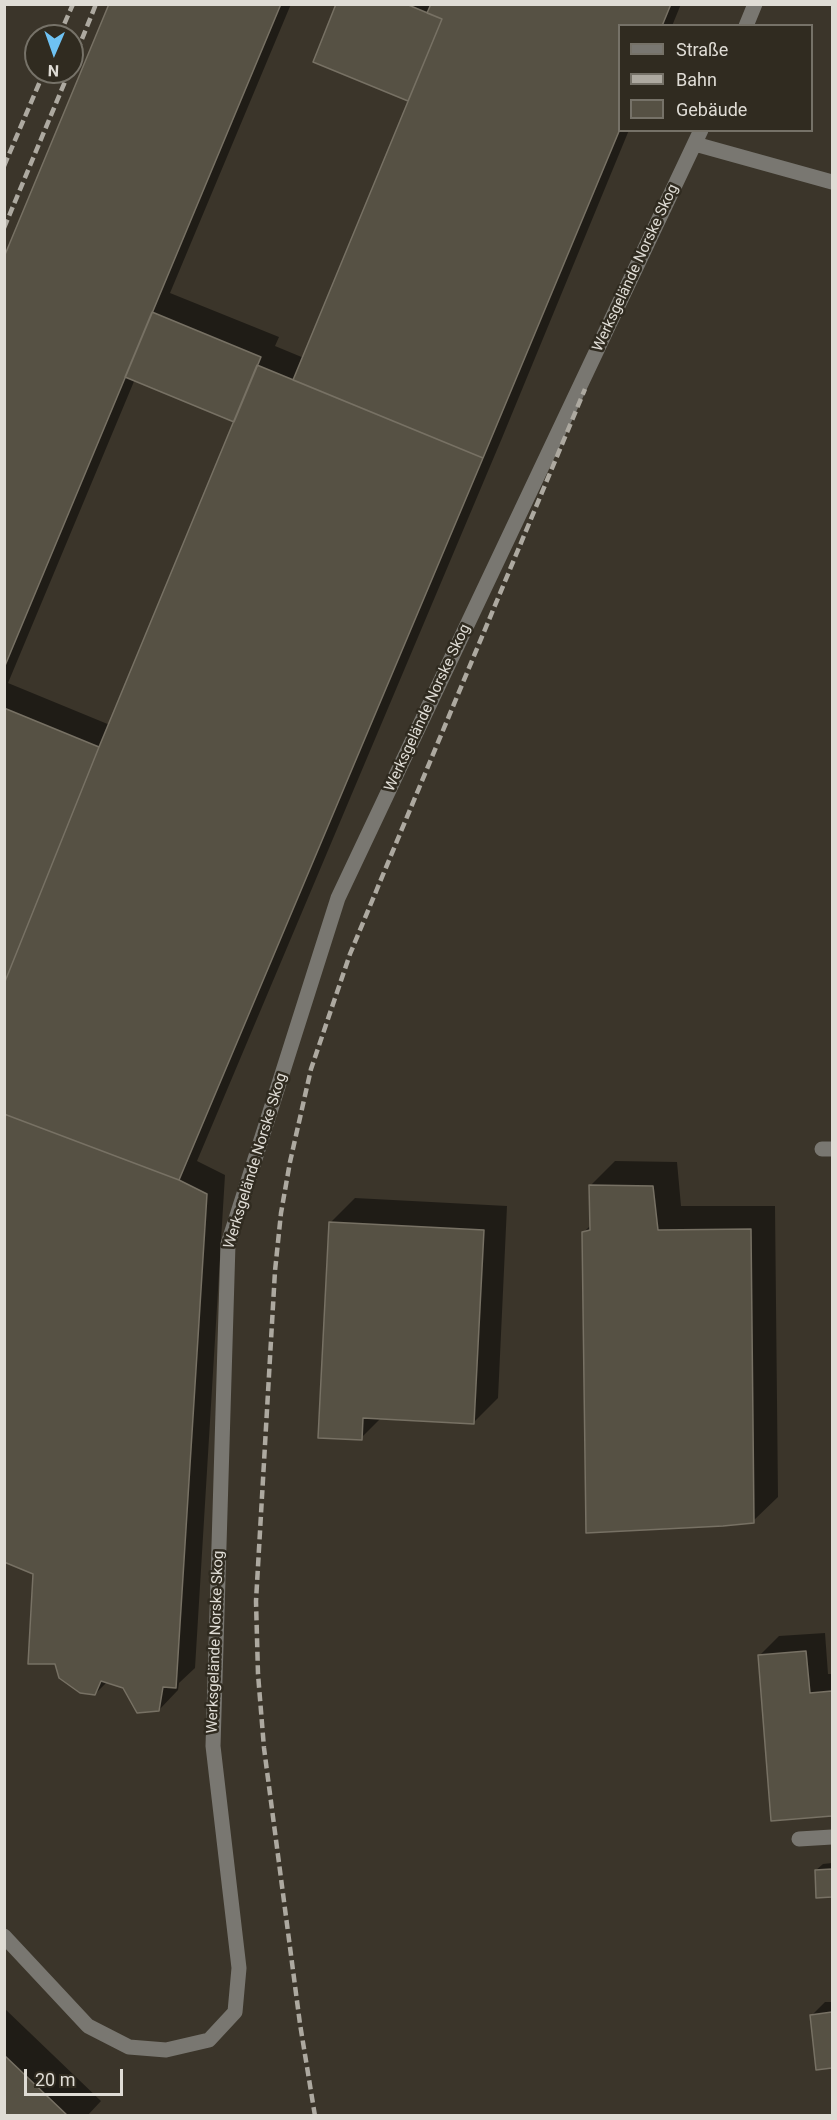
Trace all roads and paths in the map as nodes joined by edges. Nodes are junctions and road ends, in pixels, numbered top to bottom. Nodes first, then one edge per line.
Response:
1 (754, 4) edge
2 (747, 24) edge
3 (698, 137) edge
4 (832, 182) edge
5 (832, 1837) edge
6 (799, 1839) dead end
7 (4, 1936) edge

1 - 2 street
3 - 4 street, Werksgelände Norske Skog
3 - 7 street, Werksgelände Norske Skog
5 - 6 street

